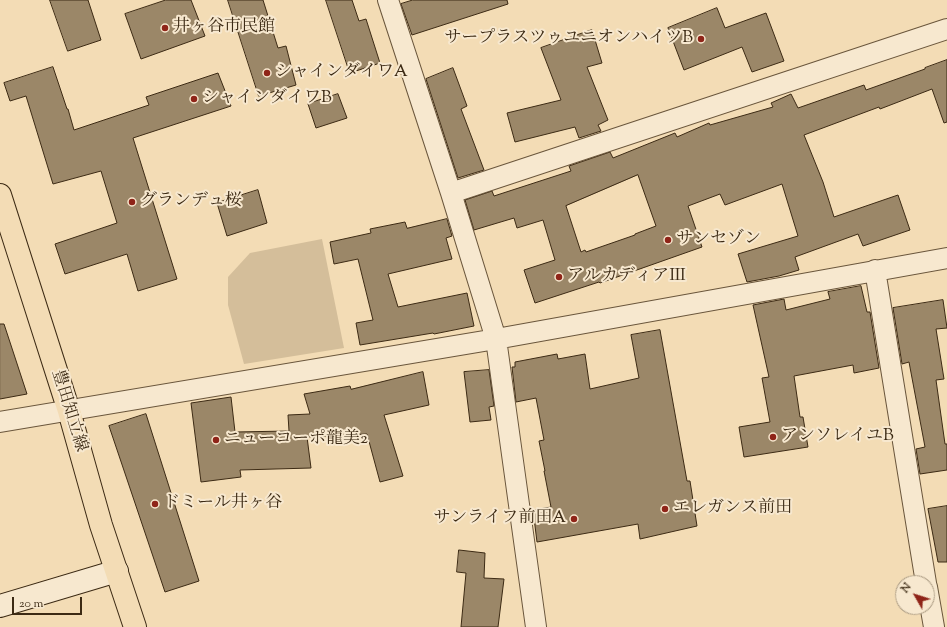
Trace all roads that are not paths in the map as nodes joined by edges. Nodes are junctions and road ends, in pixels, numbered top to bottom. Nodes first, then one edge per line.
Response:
1 (388, 0) edge
2 (947, 29) edge
3 (451, 193) junction
4 (0, 195) edge
5 (947, 258) edge
6 (875, 270) junction
7 (496, 339) junction
8 (69, 412) junction
9 (0, 422) edge
10 (117, 571) junction
11 (925, 575) edge
12 (0, 606) edge
13 (932, 615) edge
14 (135, 627) edge
15 (536, 627) edge
16 (934, 627) edge

1 - 3 street
2 - 3 street
3 - 7 street
4 - 8 main road, 豊田知立線
5 - 6 street
6 - 7 street
6 - 11 street
7 - 8 street
7 - 15 street
8 - 9 street
8 - 10 main road, 豊田知立線
10 - 12 main road
10 - 14 main road, 豊田知立線
13 - 16 street

